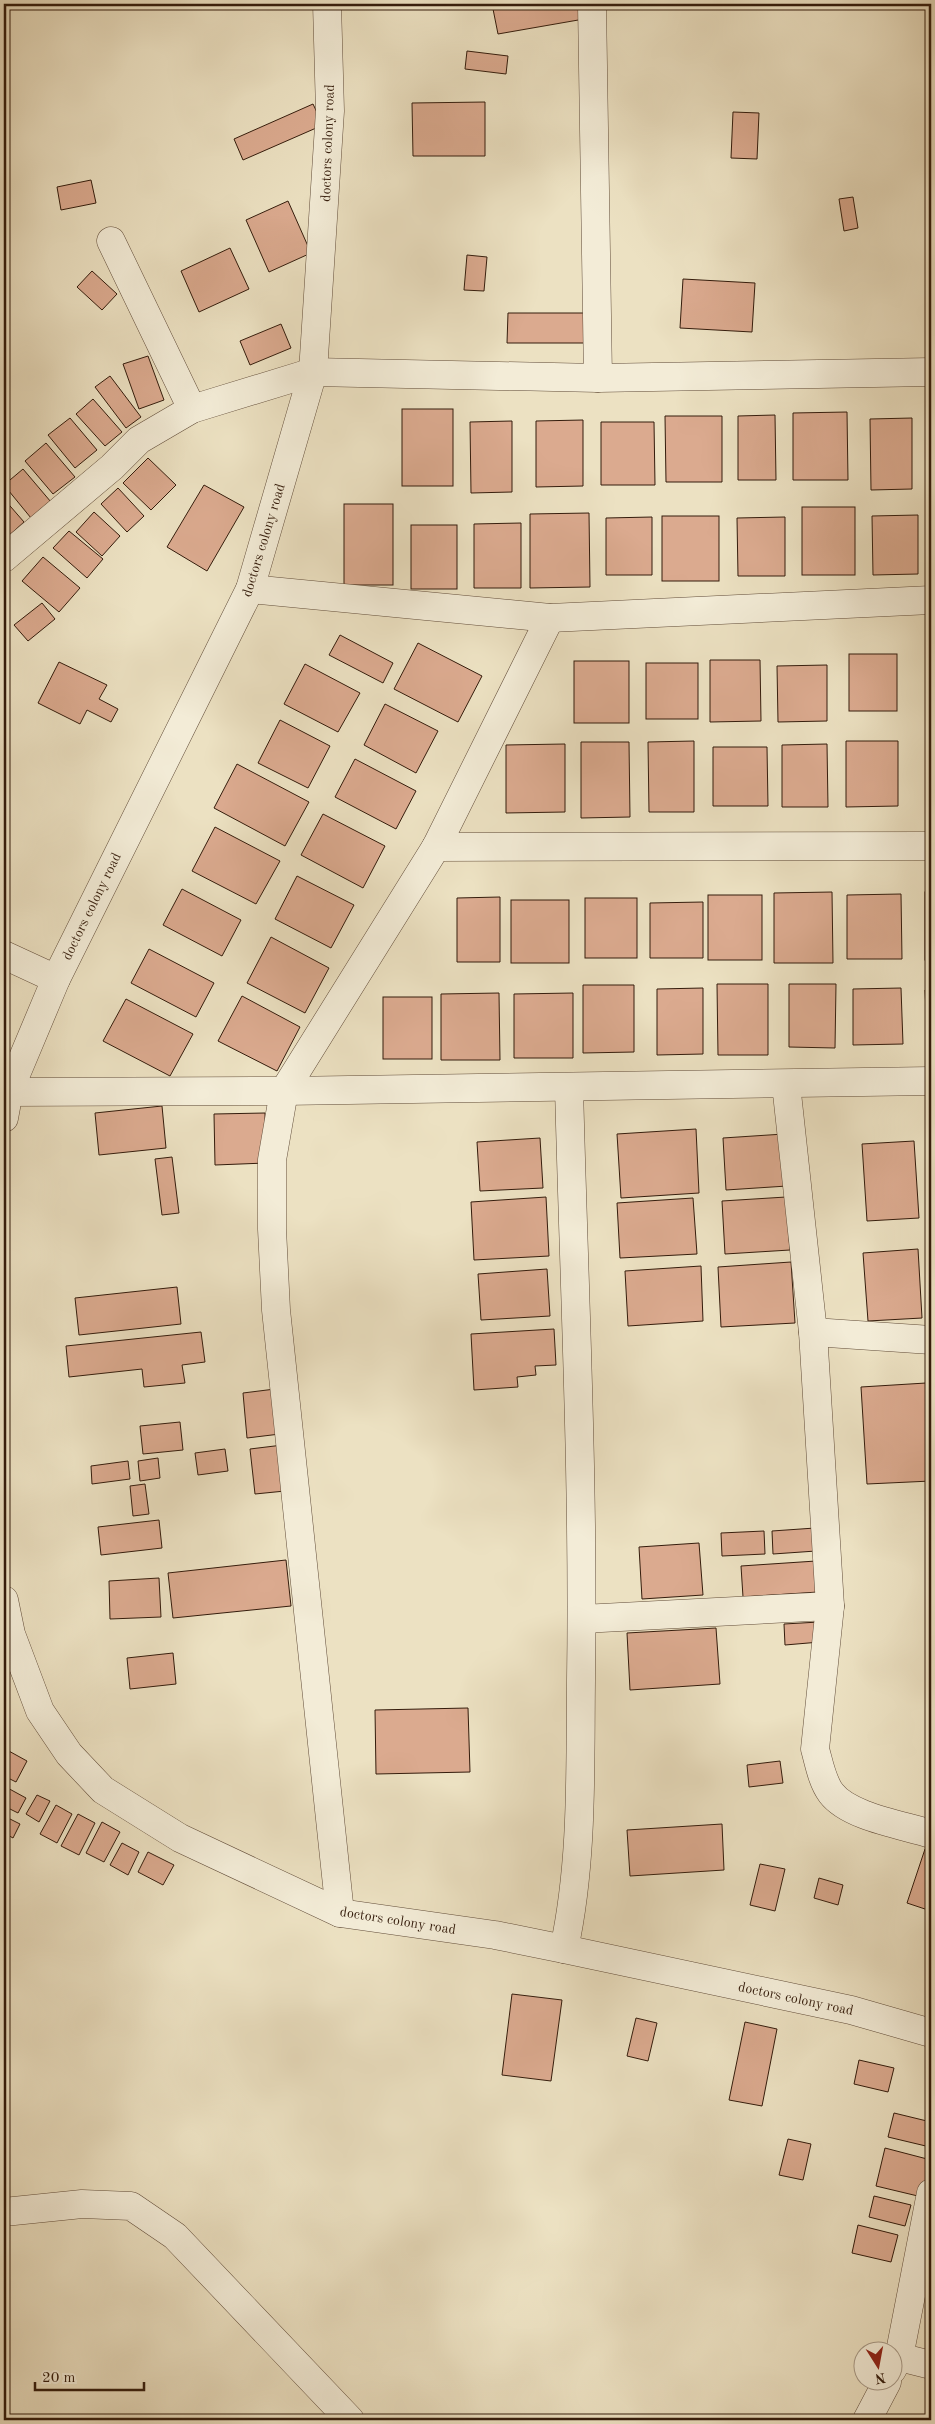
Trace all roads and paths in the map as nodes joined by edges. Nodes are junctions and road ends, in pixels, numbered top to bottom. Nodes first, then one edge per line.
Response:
1 (327, 4) edge
2 (592, 4) edge
3 (111, 240) dead end
4 (313, 372) junction
5 (931, 372) edge
6 (598, 378) junction
7 (192, 409) junction
8 (4, 558) edge
9 (250, 589) junction
10 (931, 600) edge
11 (550, 618) junction
12 (931, 846) edge
13 (436, 847) junction
14 (4, 955) edge
15 (56, 979) junction
16 (931, 1081) edge
17 (786, 1084) junction
18 (569, 1087) junction
19 (284, 1091) junction
20 (6, 1100) edge
21 (813, 1332) junction
22 (931, 1340) edge
23 (4, 1600) edge
24 (830, 1606) junction
25 (582, 1619) junction
26 (8, 1634) edge
27 (931, 1834) edge
28 (340, 1913) junction
29 (564, 1949) junction
30 (929, 2025) edge
31 (931, 2194) edge
32 (4, 2212) edge
33 (901, 2342) edge
34 (902, 2364) edge
35 (931, 2365) edge
36 (882, 2392) edge
37 (350, 2420) edge
38 (867, 2420) edge

1 - 4 street, doctors colony road
2 - 6 street
3 - 7 street
4 - 6 street
4 - 7 street
4 - 9 street, doctors colony road
5 - 6 street
7 - 8 street
9 - 11 street
9 - 15 street, doctors colony road
10 - 11 street
11 - 13 street
12 - 13 street
13 - 19 street
14 - 15 street
15 - 20 street, doctors colony road
16 - 17 street
17 - 18 street
17 - 21 street
18 - 19 street
18 - 25 street
19 - 20 street
19 - 28 street
21 - 22 street
21 - 24 street
23 - 26 street, doctors colony road
24 - 25 street
24 - 27 street
25 - 29 street
26 - 28 street, doctors colony road
28 - 29 street, doctors colony road
29 - 30 street, doctors colony road
31 - 33 street
32 - 37 street
34 - 35 street
36 - 38 street

